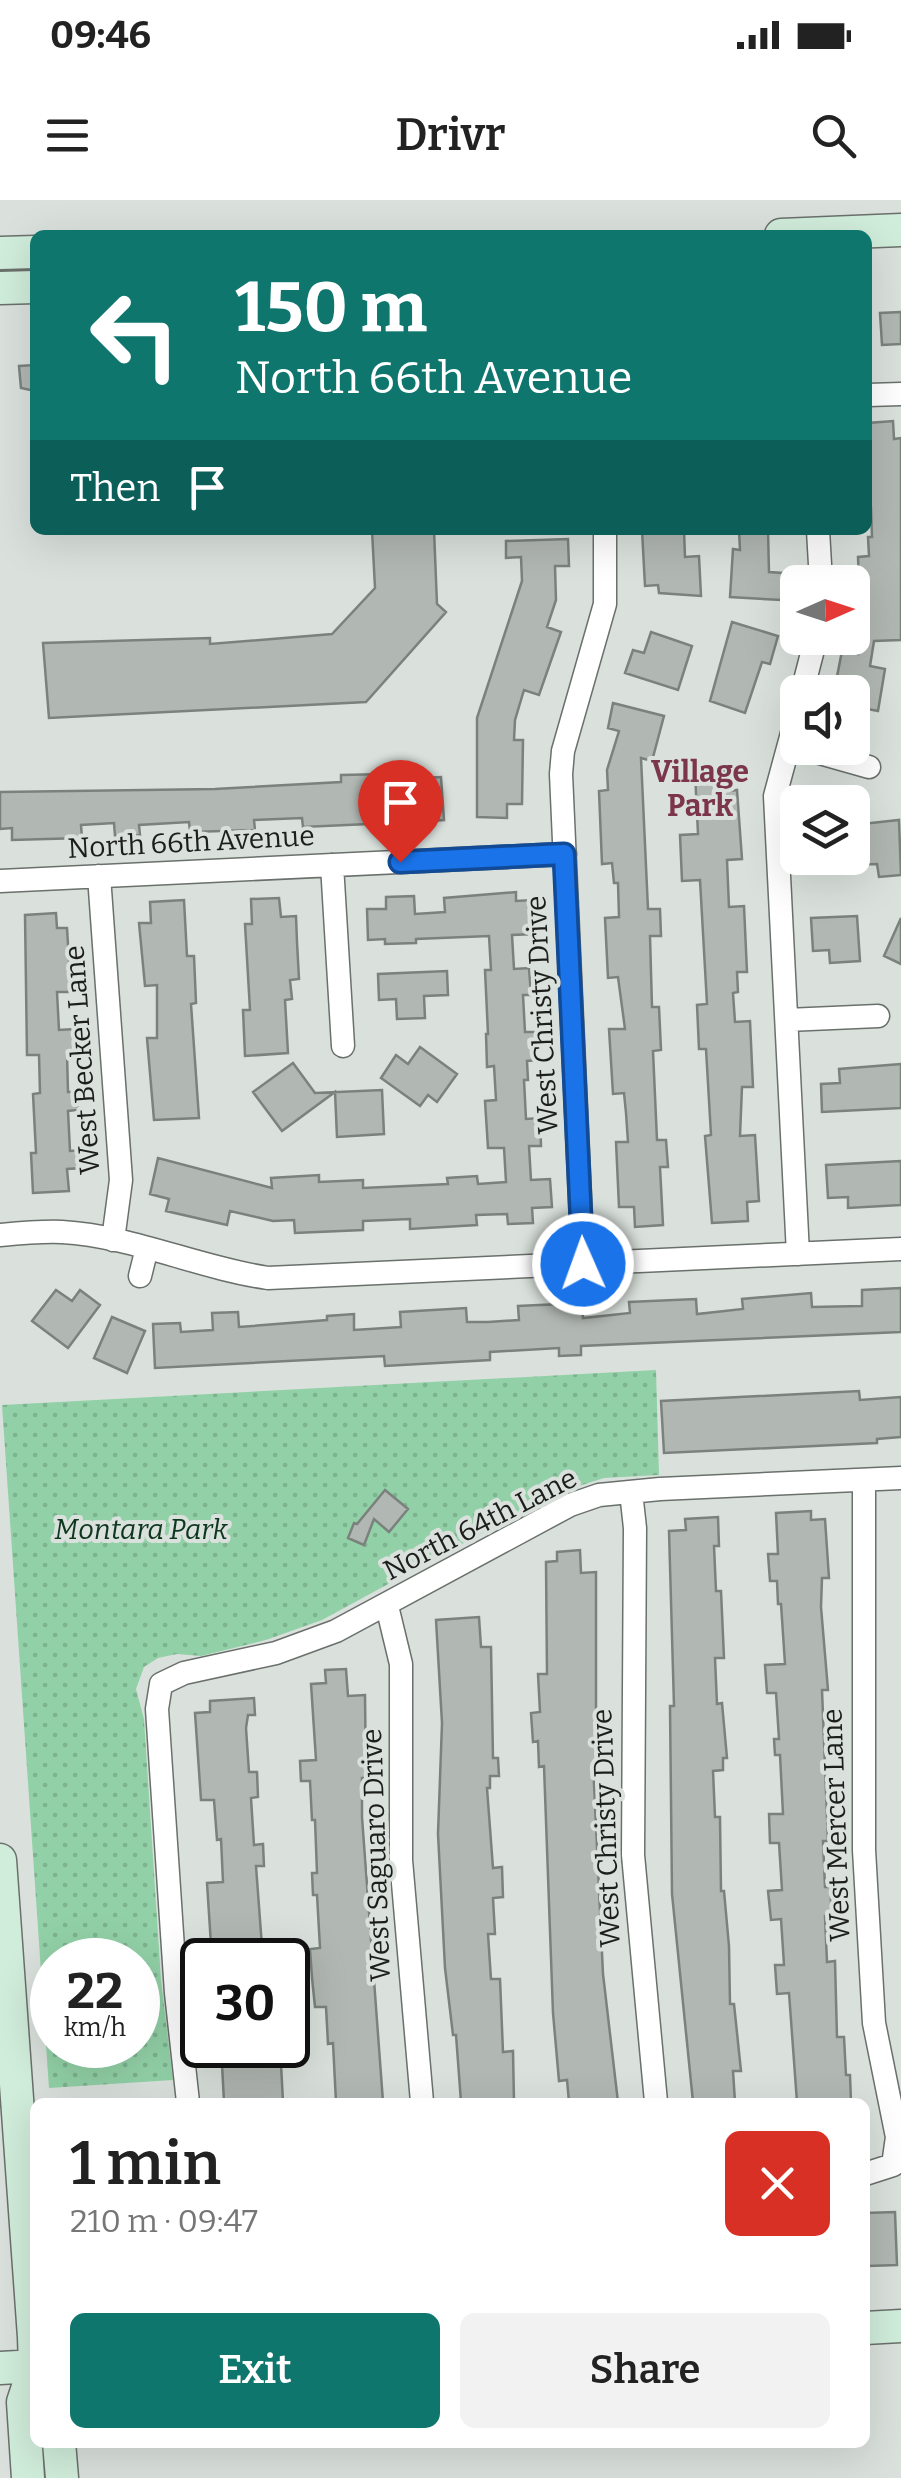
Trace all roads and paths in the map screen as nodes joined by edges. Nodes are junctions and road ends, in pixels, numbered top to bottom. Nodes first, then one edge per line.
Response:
1 (901, 230) edge
2 (872, 231) edge
3 (30, 252) edge
4 (0, 253) edge
5 (30, 286) edge
6 (0, 288) edge
7 (901, 394) edge
8 (872, 395) edge
9 (604, 535) edge
10 (818, 535) edge
11 (820, 565) edge
12 (788, 765) edge
13 (862, 765) edge
14 (869, 767) dead end
15 (564, 854) junction
16 (332, 866) junction
17 (99, 876) junction
18 (0, 881) edge
19 (878, 1016) dead end
20 (787, 1020) junction
21 (343, 1046) dead end
22 (0, 1235) edge
23 (112, 1240) junction
24 (147, 1248) junction
25 (901, 1250) edge
26 (798, 1254) junction
27 (583, 1264) junction
28 (140, 1276) dead end
29 (901, 1478) edge
30 (864, 1480) junction
31 (631, 1492) junction
32 (388, 1606) junction
33 (0, 1860) edge
34 (188, 2098) edge
35 (422, 2098) edge
36 (656, 2098) edge
37 (10, 2139) edge
38 (870, 2173) edge
39 (30, 2321) edge
40 (901, 2326) edge
41 (870, 2328) edge
42 (30, 2366) edge
43 (0, 2368) edge
44 (30, 2381) edge
45 (60, 2448) edge
46 (28, 2478) edge
47 (62, 2478) edge

1 - 2 main road
3 - 4 main road
5 - 6 main road
7 - 8 street
9 - 15 street, West Christy Drive
10 - 11 street
12 - 20 street
13 - 14 street
15 - 16 street, North 66th Avenue
15 - 27 street, West Christy Drive
16 - 17 street, North 66th Avenue
16 - 21 street
17 - 18 street, North 66th Avenue
17 - 23 street, West Becker Lane
19 - 20 street
20 - 26 street
22 - 23 street
23 - 24 street
24 - 27 street
24 - 28 street
25 - 26 street
26 - 27 street
29 - 30 street, North 64th Lane
30 - 31 street, North 64th Lane
30 - 38 street, West Mercer Lane
31 - 32 street, North 64th Lane
31 - 36 street, West Christy Drive
32 - 34 street, North 64th Lane
32 - 35 street, West Saguaro Drive
33 - 37 main road
37 - 39 main road
40 - 41 main road
42 - 43 main road
44 - 46 main road
45 - 47 main road

